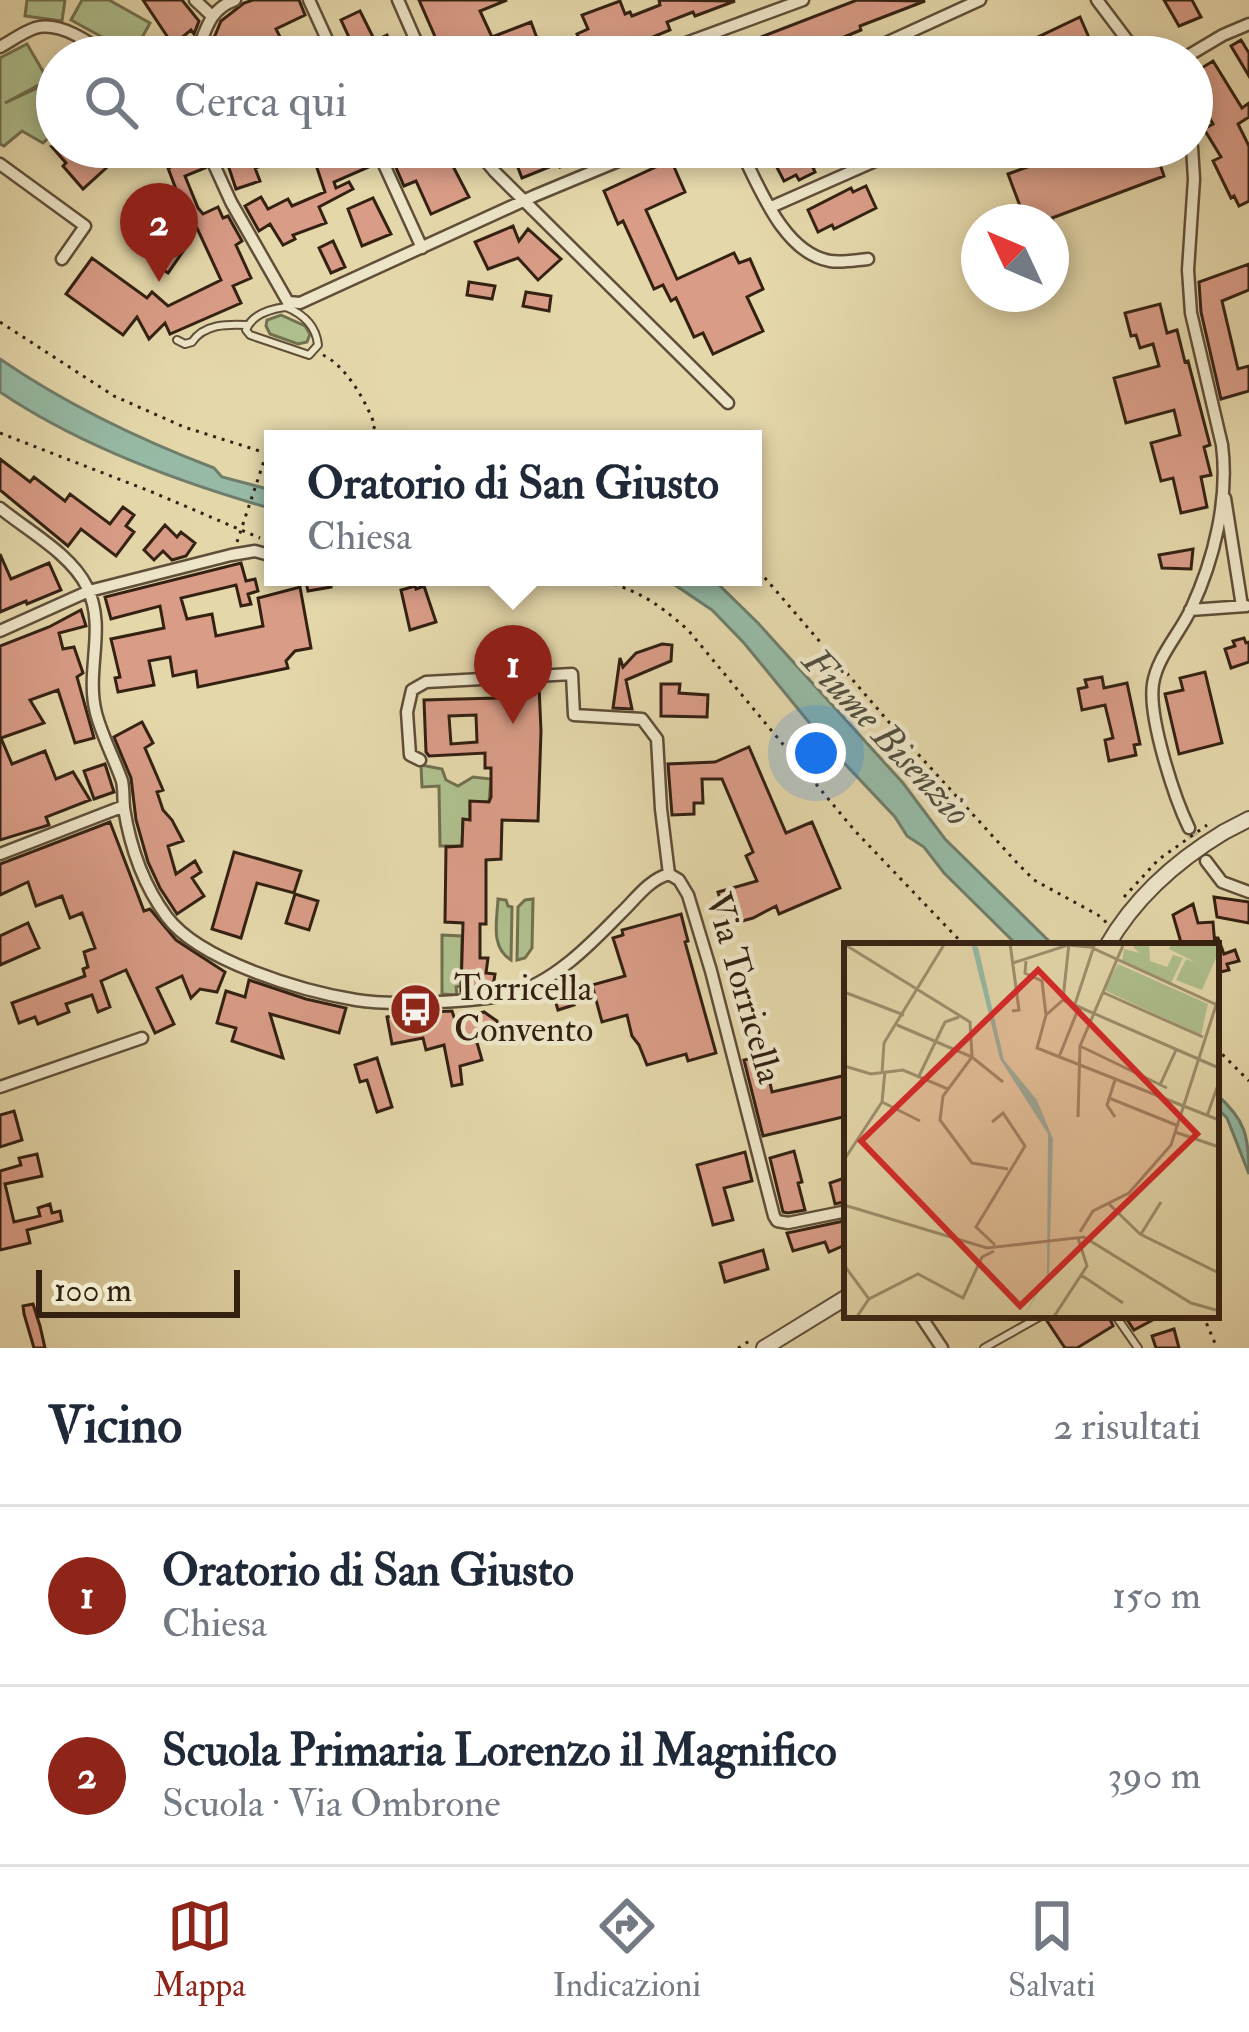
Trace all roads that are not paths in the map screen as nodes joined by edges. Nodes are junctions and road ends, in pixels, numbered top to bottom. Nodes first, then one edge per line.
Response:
1 (195, 0) edge
2 (235, 0) edge
3 (309, 0) edge
4 (398, 0) edge
5 (803, 0) edge
6 (980, 0) edge
7 (1097, 0) edge
8 (212, 16) junction
9 (1249, 23) edge
10 (72, 36) edge
11 (204, 36) edge
12 (325, 36) edge
13 (414, 36) edge
14 (705, 36) edge
15 (901, 36) edge
16 (1124, 36) edge
17 (1213, 41) edge
18 (0, 47) edge
19 (0, 164) edge
20 (216, 168) edge
21 (386, 168) edge
22 (494, 168) edge
23 (603, 168) edge
24 (750, 168) edge
25 (859, 168) edge
26 (1192, 168) edge
27 (525, 201) junction
28 (771, 207) junction
29 (422, 248) junction
30 (62, 259) dead end
31 (868, 259) dead end
32 (287, 304) junction
33 (247, 325) junction
34 (177, 340) dead end
35 (728, 403) dead end
36 (1223, 489) junction
37 (0, 508) edge
38 (264, 554) edge
39 (89, 591) junction
40 (1245, 606) edge
41 (1190, 610) junction
42 (0, 631) edge
43 (420, 760) dead end
44 (124, 806) junction
45 (1249, 819) edge
46 (1189, 828) tunnel mouth
47 (0, 854) edge
48 (1206, 861) tunnel mouth
49 (669, 874) junction
50 (1249, 892) edge
51 (1109, 943) edge
52 (142, 1038) dead end
53 (0, 1087) edge
54 (844, 1212) edge
55 (844, 1299) edge
56 (922, 1318) edge
57 (1038, 1318) edge
58 (1117, 1318) edge
59 (761, 1342) edge
60 (941, 1348) edge
61 (984, 1348) edge
62 (1138, 1348) edge

1 - 8 street
2 - 8 street
3 - 12 street
4 - 13 street
5 - 14 street
6 - 15 street
7 - 16 street
8 - 11 street
9 - 17 street
10 - 18 street
19 - 30 street
20 - 32 street
21 - 29 street
22 - 27 street
23 - 27 street
24 - 28 street
25 - 28 street
26 - 36 street
27 - 29 street
27 - 35 street
28 - 31 street
29 - 32 street
32 - 33 lane
32 - 33 lane
33 - 34 lane
36 - 40 street
36 - 41 street
37 - 39 street
38 - 39 street
39 - 42 street
39 - 44 street, Via Torricella
40 - 41 street
41 - 46 street
43 - 49 street
44 - 47 street
44 - 49 street, Via Torricella
45 - 51 street, bridge
48 - 50 street
49 - 54 street, Via Torricella
52 - 53 street
55 - 59 street
56 - 60 street
57 - 61 lane
58 - 62 lane

